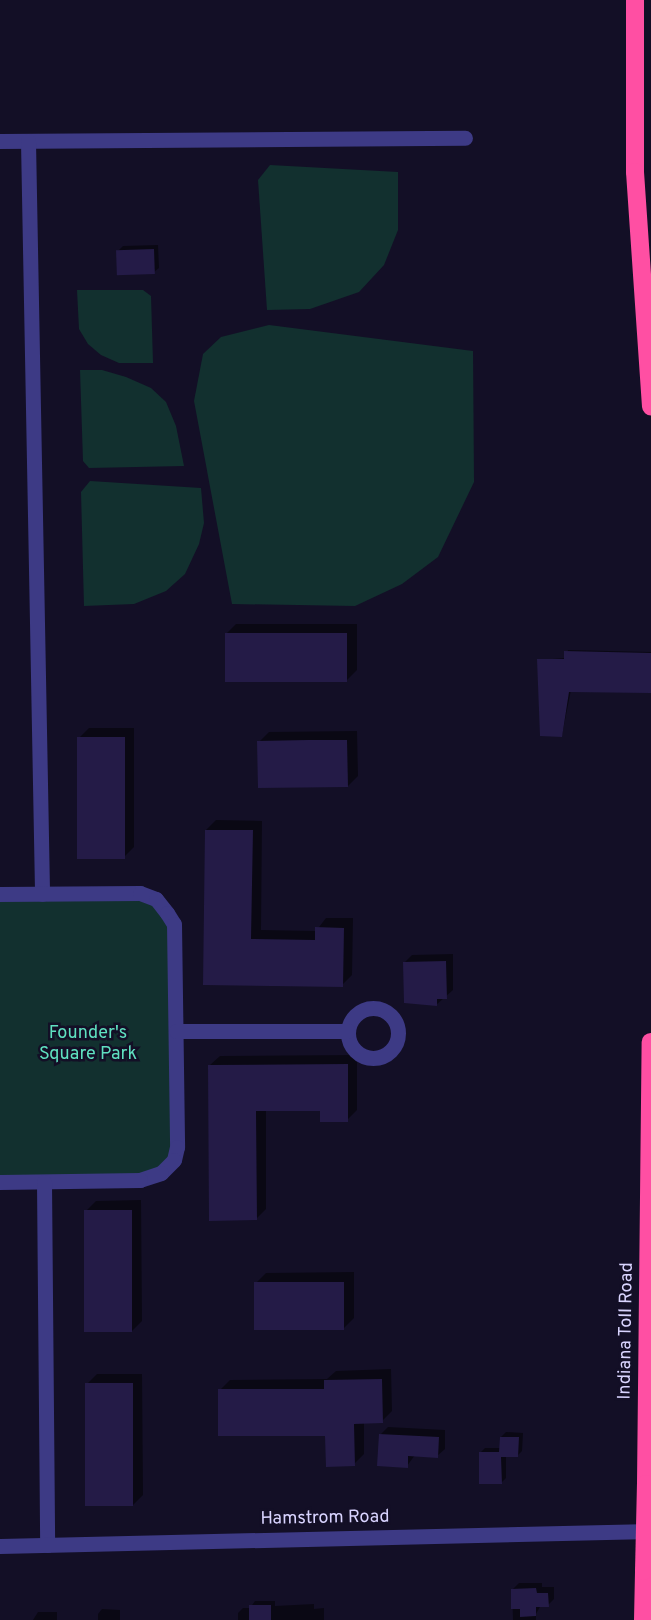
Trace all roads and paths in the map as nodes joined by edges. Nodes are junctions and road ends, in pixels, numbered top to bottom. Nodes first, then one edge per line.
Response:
1 (635, 0) edge
2 (465, 138) dead end
3 (0, 141) edge
4 (28, 141) junction
5 (651, 406) edge
6 (0, 894) edge
7 (42, 894) junction
8 (176, 1030) junction
9 (348, 1032) dead end
10 (651, 1042) edge
11 (0, 1182) edge
12 (44, 1182) junction
13 (651, 1531) edge
14 (47, 1545) junction
15 (0, 1546) edge
16 (643, 1620) edge

1 - 5 highway
2 - 4 street
3 - 4 street
4 - 7 street
6 - 7 street
7 - 8 street
8 - 9 street
8 - 12 street
10 - 16 highway, Indiana Toll Road, bridge
11 - 12 street
12 - 14 street
13 - 14 street, Hamstrom Road
14 - 15 street, Hamstrom Road

